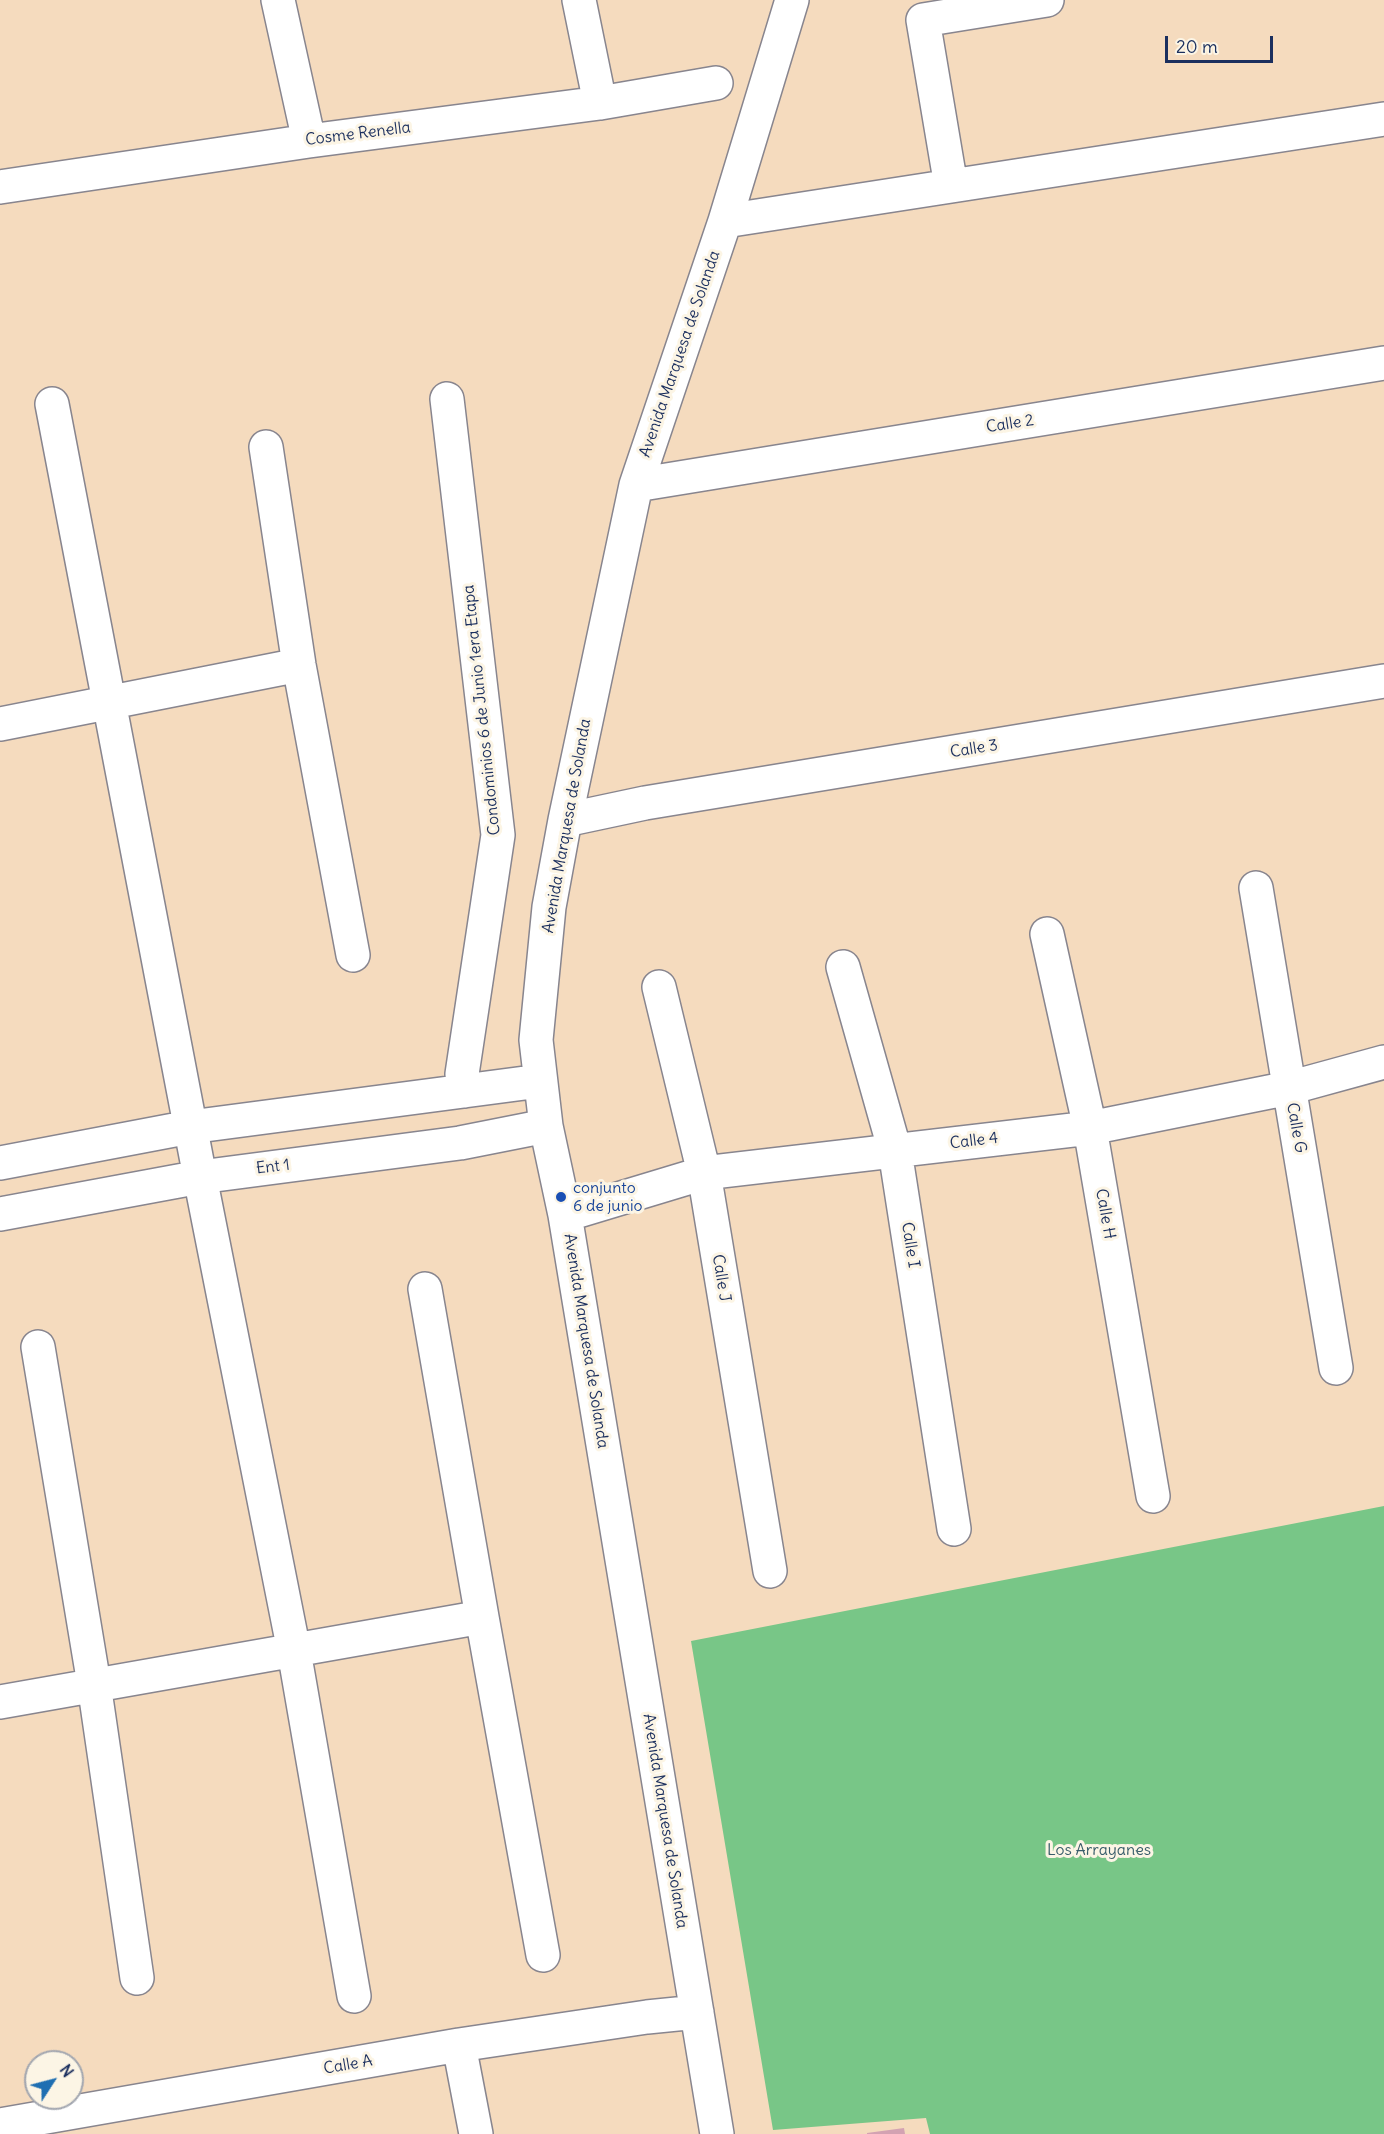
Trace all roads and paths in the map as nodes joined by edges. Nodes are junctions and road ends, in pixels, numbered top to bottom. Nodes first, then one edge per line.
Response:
1 (278, 0) edge
2 (579, 0) edge
3 (792, 0) edge
4 (1047, 0) edge
5 (716, 83) dead end
6 (600, 103) junction
7 (1384, 119) edge
8 (309, 141) junction
9 (0, 186) edge
10 (951, 186) junction
11 (725, 220) junction
12 (1384, 363) edge
13 (447, 399) dead end
14 (52, 404) dead end
15 (266, 447) dead end
16 (636, 485) junction
17 (299, 665) junction
18 (1384, 681) edge
19 (109, 703) junction
20 (0, 724) edge
21 (565, 820) junction
22 (1256, 888) dead end
23 (1047, 934) dead end
24 (352, 955) dead end
25 (843, 967) dead end
26 (659, 987) dead end
27 (1384, 1062) edge
28 (540, 1081) junction
29 (1289, 1088) junction
30 (464, 1091) junction
31 (190, 1126) junction
32 (546, 1126) junction
33 (1090, 1128) junction
34 (895, 1150) junction
35 (0, 1163) edge
36 (704, 1173) junction
37 (200, 1177) junction
38 (0, 1214) edge
39 (565, 1215) junction
40 (425, 1289) dead end
41 (38, 1347) dead end
42 (1336, 1368) dead end
43 (1153, 1496) dead end
44 (954, 1529) dead end
45 (770, 1571) dead end
46 (482, 1617) junction
47 (294, 1651) junction
48 (94, 1684) junction
49 (0, 1702) edge
50 (543, 1955) dead end
51 (137, 1978) dead end
52 (354, 1995) dead end
53 (697, 2012) junction
54 (459, 2046) junction
55 (0, 2125) edge
56 (476, 2134) edge
57 (717, 2134) edge

1 - 8 street
2 - 6 street
3 - 11 street, Avenida Marquesa de Solanda
4 - 10 street
5 - 6 street, Cosme Renella
6 - 8 street, Cosme Renella
7 - 10 street
8 - 9 street, Cosme Renella
10 - 11 street
11 - 16 street, Avenida Marquesa de Solanda
12 - 16 street, Calle 2
13 - 30 street, Condominios 6 de Junio 1era Etapa
14 - 19 street
15 - 17 street
16 - 21 street, Avenida Marquesa de Solanda
17 - 19 street
17 - 24 street
18 - 21 street, Calle 3
19 - 20 street
19 - 31 street
21 - 28 street, Avenida Marquesa de Solanda
22 - 29 street, Calle G
23 - 33 street, Calle H
25 - 34 street, Calle I
26 - 36 street, Calle J
27 - 29 street, Calle 4
28 - 30 street
28 - 32 street, Avenida Marquesa de Solanda
29 - 33 street, Calle 4
29 - 42 street, Calle G
30 - 31 street
31 - 35 street
31 - 37 street
32 - 37 street, Ent 1
32 - 39 street, Avenida Marquesa de Solanda
33 - 34 street, Calle 4
33 - 43 street, Calle H
34 - 36 street, Calle 4
34 - 44 street, Calle I
36 - 39 street, Calle 4
36 - 45 street, Calle J
37 - 38 street, Ent 1
37 - 47 street
39 - 53 street, Avenida Marquesa de Solanda
40 - 46 street
41 - 48 street
46 - 47 street
46 - 50 street
47 - 48 street
47 - 52 street
48 - 49 street
48 - 51 street
53 - 54 street, Calle A
53 - 57 street, Avenida Marquesa de Solanda
54 - 55 street, Calle A
54 - 56 street

